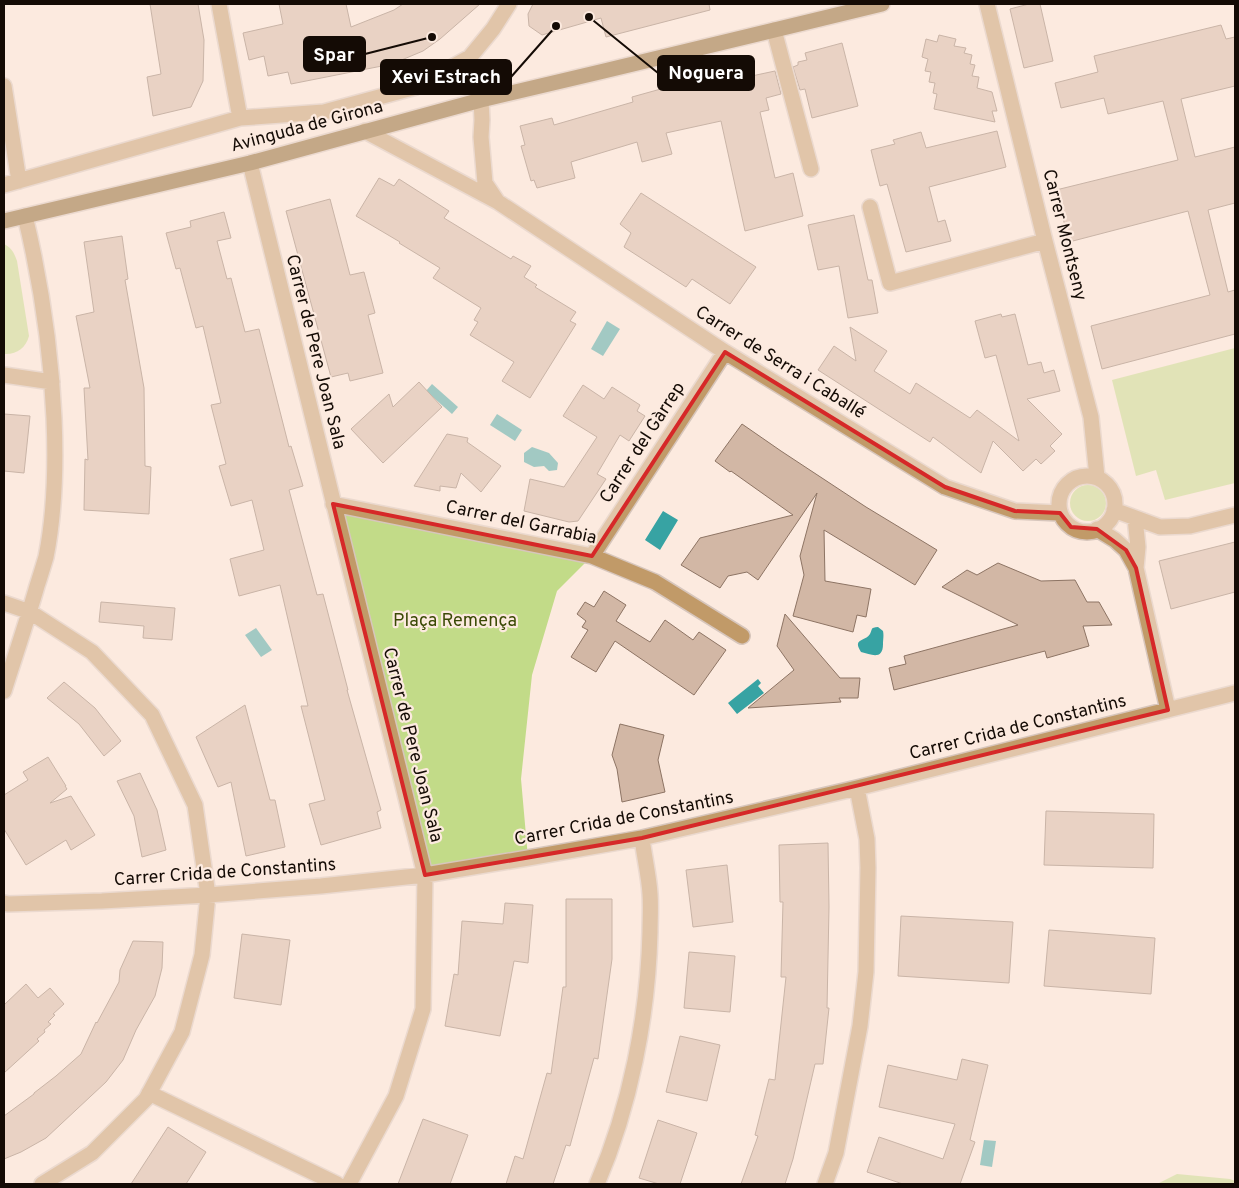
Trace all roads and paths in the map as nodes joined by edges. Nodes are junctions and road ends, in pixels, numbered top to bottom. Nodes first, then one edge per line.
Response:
1 (219, 4) edge
2 (510, 4) edge
3 (882, 4) edge
4 (987, 4) edge
5 (774, 30) junction
6 (470, 57) junction
7 (4, 86) edge
8 (481, 100) junction
9 (240, 118) junction
10 (365, 131) junction
11 (250, 163) junction
12 (811, 169) dead end
13 (19, 181) junction
14 (4, 185) edge
15 (498, 202) junction
16 (870, 207) dead end
17 (25, 216) junction
18 (4, 221) edge
19 (1045, 242) junction
20 (725, 352) junction
21 (4, 375) edge
22 (52, 382) junction
23 (1097, 478) junction
24 (333, 504) junction
25 (1114, 510) junction
26 (1060, 513) junction
27 (1235, 515) edge
28 (1135, 518) junction
29 (1097, 529) junction
30 (592, 556) junction
31 (1136, 568) junction
32 (4, 603) edge
33 (30, 612) junction
34 (742, 636) dead end
35 (4, 691) edge
36 (1235, 693) edge
37 (1168, 710) junction
38 (857, 788) junction
39 (642, 838) junction
40 (425, 874) junction
41 (208, 895) junction
42 (5, 904) edge
43 (149, 1093) junction
44 (42, 1184) edge
45 (337, 1184) edge
46 (349, 1184) edge
47 (597, 1184) edge
48 (825, 1184) edge

1 - 9 street
2 - 6 street
3 - 5 main road, Avinguda de Girona
4 - 19 street, Carrer Montseny
5 - 8 main road, Avinguda de Girona
5 - 12 street
6 - 8 street, Carrer de Serra i Caballé
6 - 9 street, Avinguda de Girona
7 - 13 street
8 - 10 main road, Avinguda de Girona
8 - 15 street, Carrer de Serra i Caballé
9 - 13 street, Avinguda de Girona
10 - 11 main road, Avinguda de Girona
10 - 15 street, Carrer de Serra i Caballé
11 - 17 main road, Avinguda de Girona
11 - 24 street, Carrer de Pere Joan Sala
13 - 14 street, Avinguda de Girona
15 - 20 street, Carrer de Serra i Caballé
16 - 19 street
17 - 18 main road, Avinguda de Girona
17 - 22 street
19 - 23 street, Carrer Montseny
20 - 26 street, Carrer de Serra i Caballé
20 - 30 street, Carrer del Gàrrep
21 - 22 street
22 - 33 street
23 - 25 street
23 - 26 street
24 - 30 street, Carrer del Garrabia
24 - 40 street, Carrer de Pere Joan Sala
25 - 28 street
25 - 29 street
26 - 29 street
27 - 28 street
28 - 31 street
29 - 31 street
30 - 34 street, Carrer del Garrabia
31 - 37 street
32 - 33 street
33 - 35 street
33 - 41 street
36 - 37 street, Carrer Crida de Constantins
37 - 38 street, Carrer Crida de Constantins
38 - 39 street, Carrer Crida de Constantins
38 - 48 street
39 - 40 street, Carrer Crida de Constantins
39 - 47 street
40 - 41 street, Carrer Crida de Constantins
40 - 46 street, Carrer de Pere Joan Sala
41 - 42 street, Carrer Crida de Constantins
41 - 43 street
43 - 44 street
43 - 45 street

